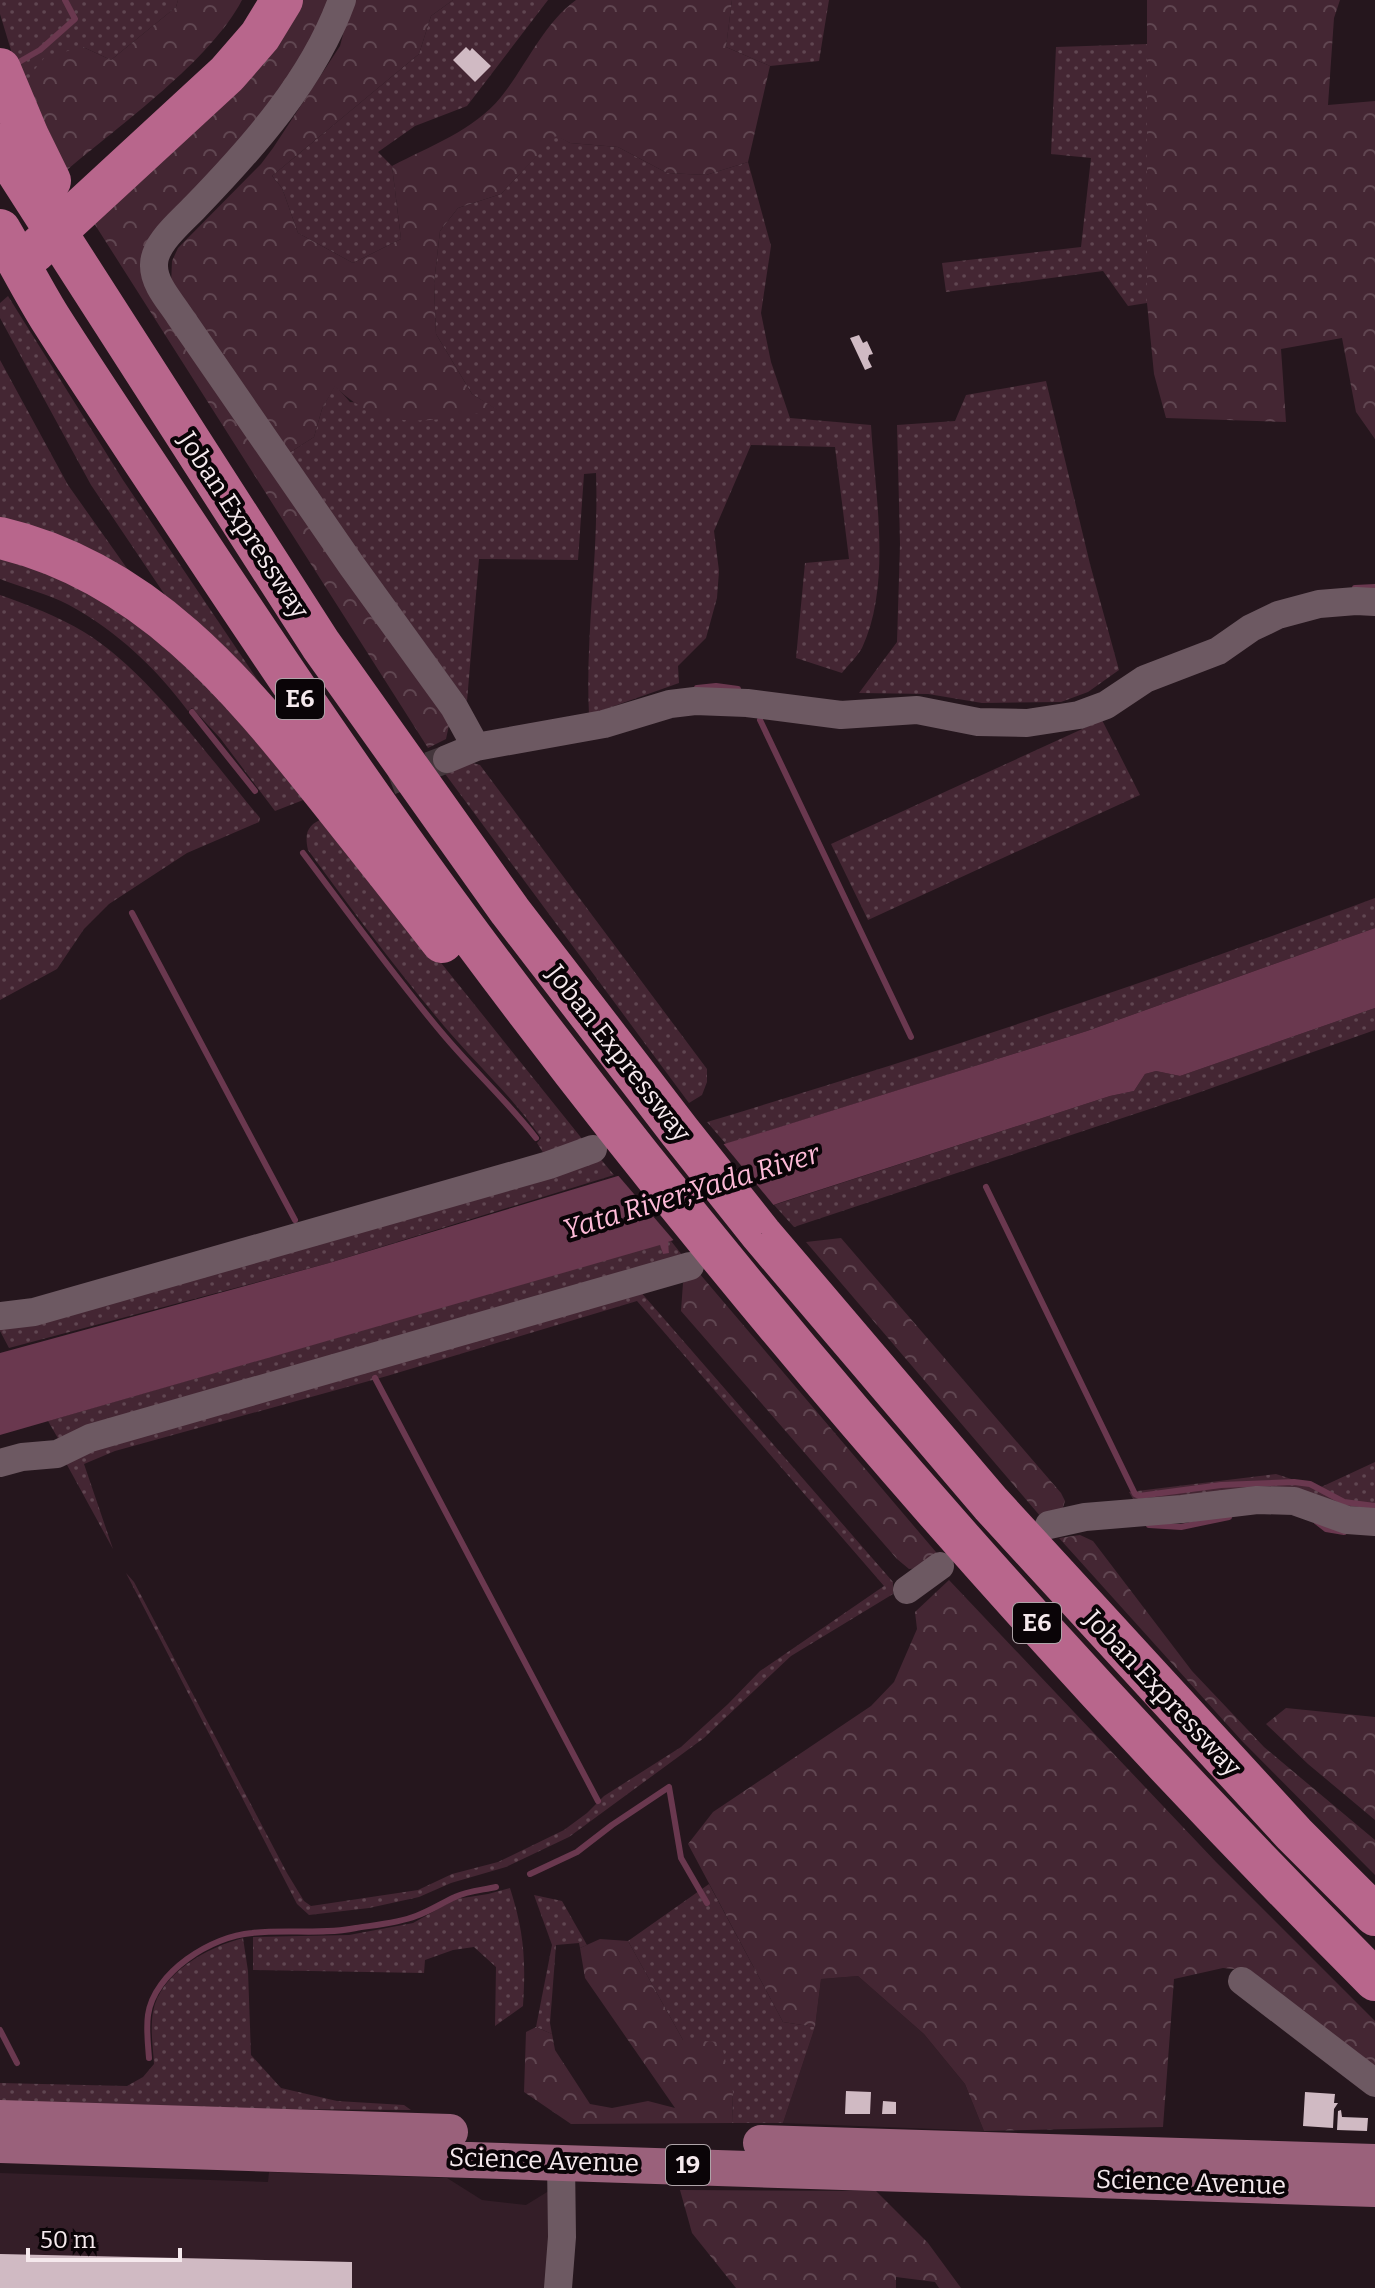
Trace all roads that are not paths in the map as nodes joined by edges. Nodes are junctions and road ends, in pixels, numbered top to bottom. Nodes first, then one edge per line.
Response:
1 (256, 0) edge
2 (282, 0) edge
3 (342, 0) edge
4 (0, 69) edge
5 (0, 145) edge
6 (86, 190) junction
7 (0, 230) edge
8 (0, 254) edge
9 (0, 283) edge
10 (0, 538) edge
11 (1375, 602) edge
12 (321, 645) junction
13 (476, 747) junction
14 (447, 759) tunnel mouth
15 (613, 1148) junction
16 (701, 1247) junction
17 (0, 1316) edge
18 (0, 1463) edge
19 (1375, 1522) edge
20 (1049, 1525) dead end
21 (940, 1566) dead end
22 (907, 1590) dead end
23 (1375, 1915) edge
24 (1375, 1980) edge
25 (1242, 1981) dead end
26 (1375, 2083) edge
27 (0, 2118) edge
28 (0, 2145) edge
29 (561, 2161) junction
30 (1375, 2162) edge
31 (1375, 2189) edge
32 (558, 2288) edge

1 - 6 highway
2 - 6 highway
3 - 13 street
4 - 12 highway
5 - 12 highway, Joban Expressway / E6
6 - 8 highway
6 - 9 highway
7 - 15 highway, Joban Expressway / E6
10 - 15 highway
11 - 13 street
12 - 23 highway, Joban Expressway / E6
13 - 14 street
15 - 16 highway, Joban Expressway
15 - 17 street
16 - 18 street
16 - 24 highway, Joban Expressway / E6
19 - 20 street
21 - 22 street
25 - 26 street
27 - 30 main road, Science Avenue / 19
28 - 29 main road, Science Avenue / 19
29 - 31 main road, Science Avenue / 19
29 - 32 street

